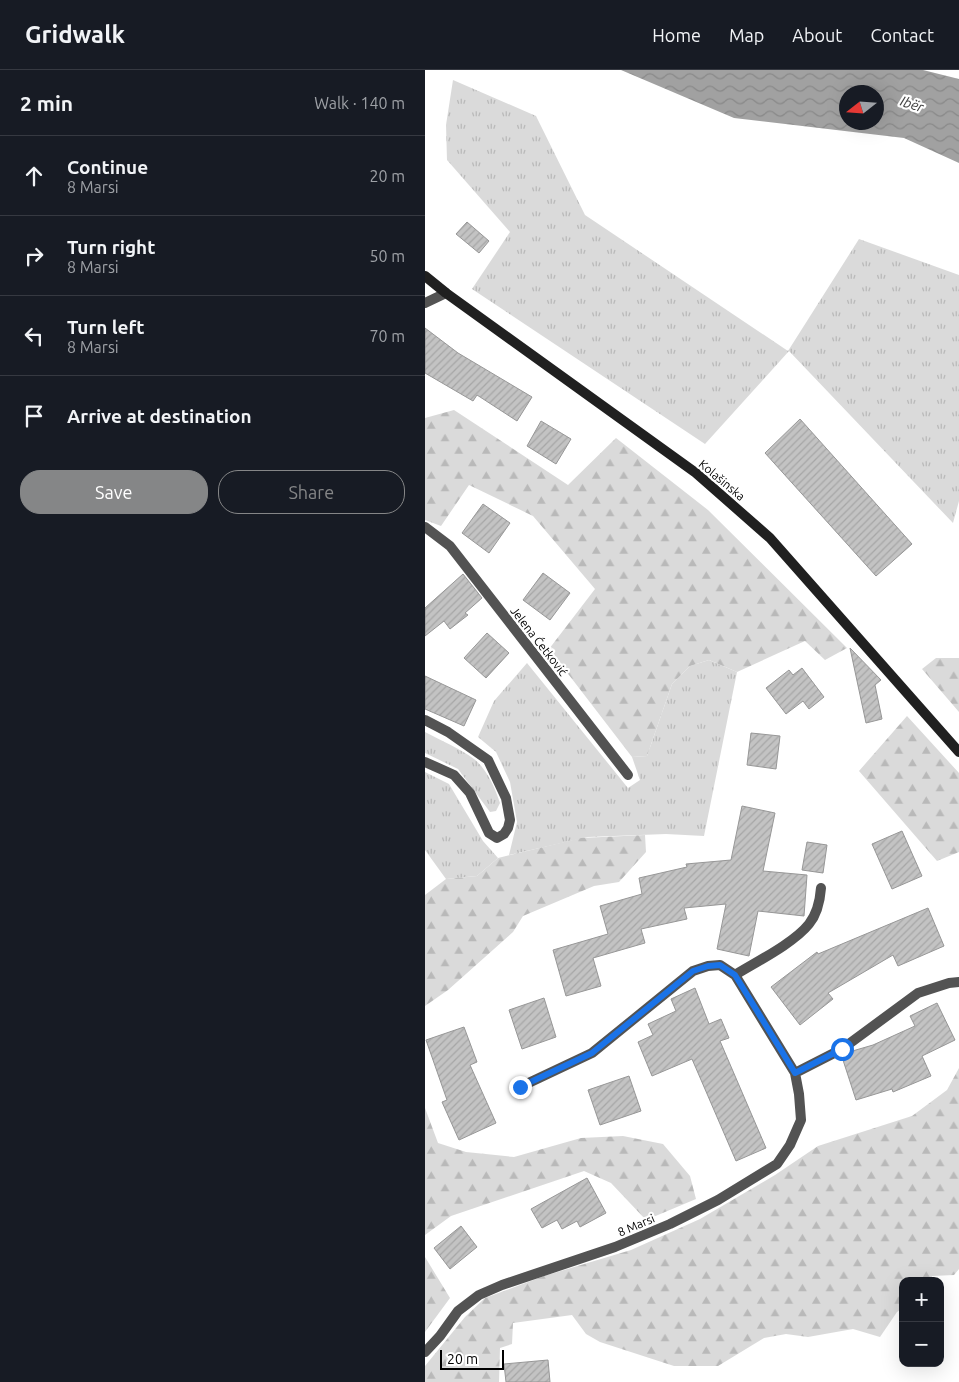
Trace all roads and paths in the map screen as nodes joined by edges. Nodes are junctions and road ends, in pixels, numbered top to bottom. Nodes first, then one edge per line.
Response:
1 (425, 276) edge
2 (446, 293) junction
3 (425, 303) edge
4 (425, 527) edge
5 (425, 720) edge
6 (959, 752) edge
7 (425, 762) edge
8 (628, 775) dead end
9 (821, 888) dead end
10 (735, 975) junction
11 (959, 982) edge
12 (795, 1073) junction
13 (520, 1087) dead end
14 (425, 1352) edge

1 - 2 main road, Kolašinska
2 - 3 street
2 - 6 main road, Kolašinska
4 - 8 street, Jelena Ćetković
5 - 7 street
9 - 10 street
10 - 12 street, 8 Marsi
10 - 13 street
11 - 12 street
12 - 14 street, 8 Marsi

